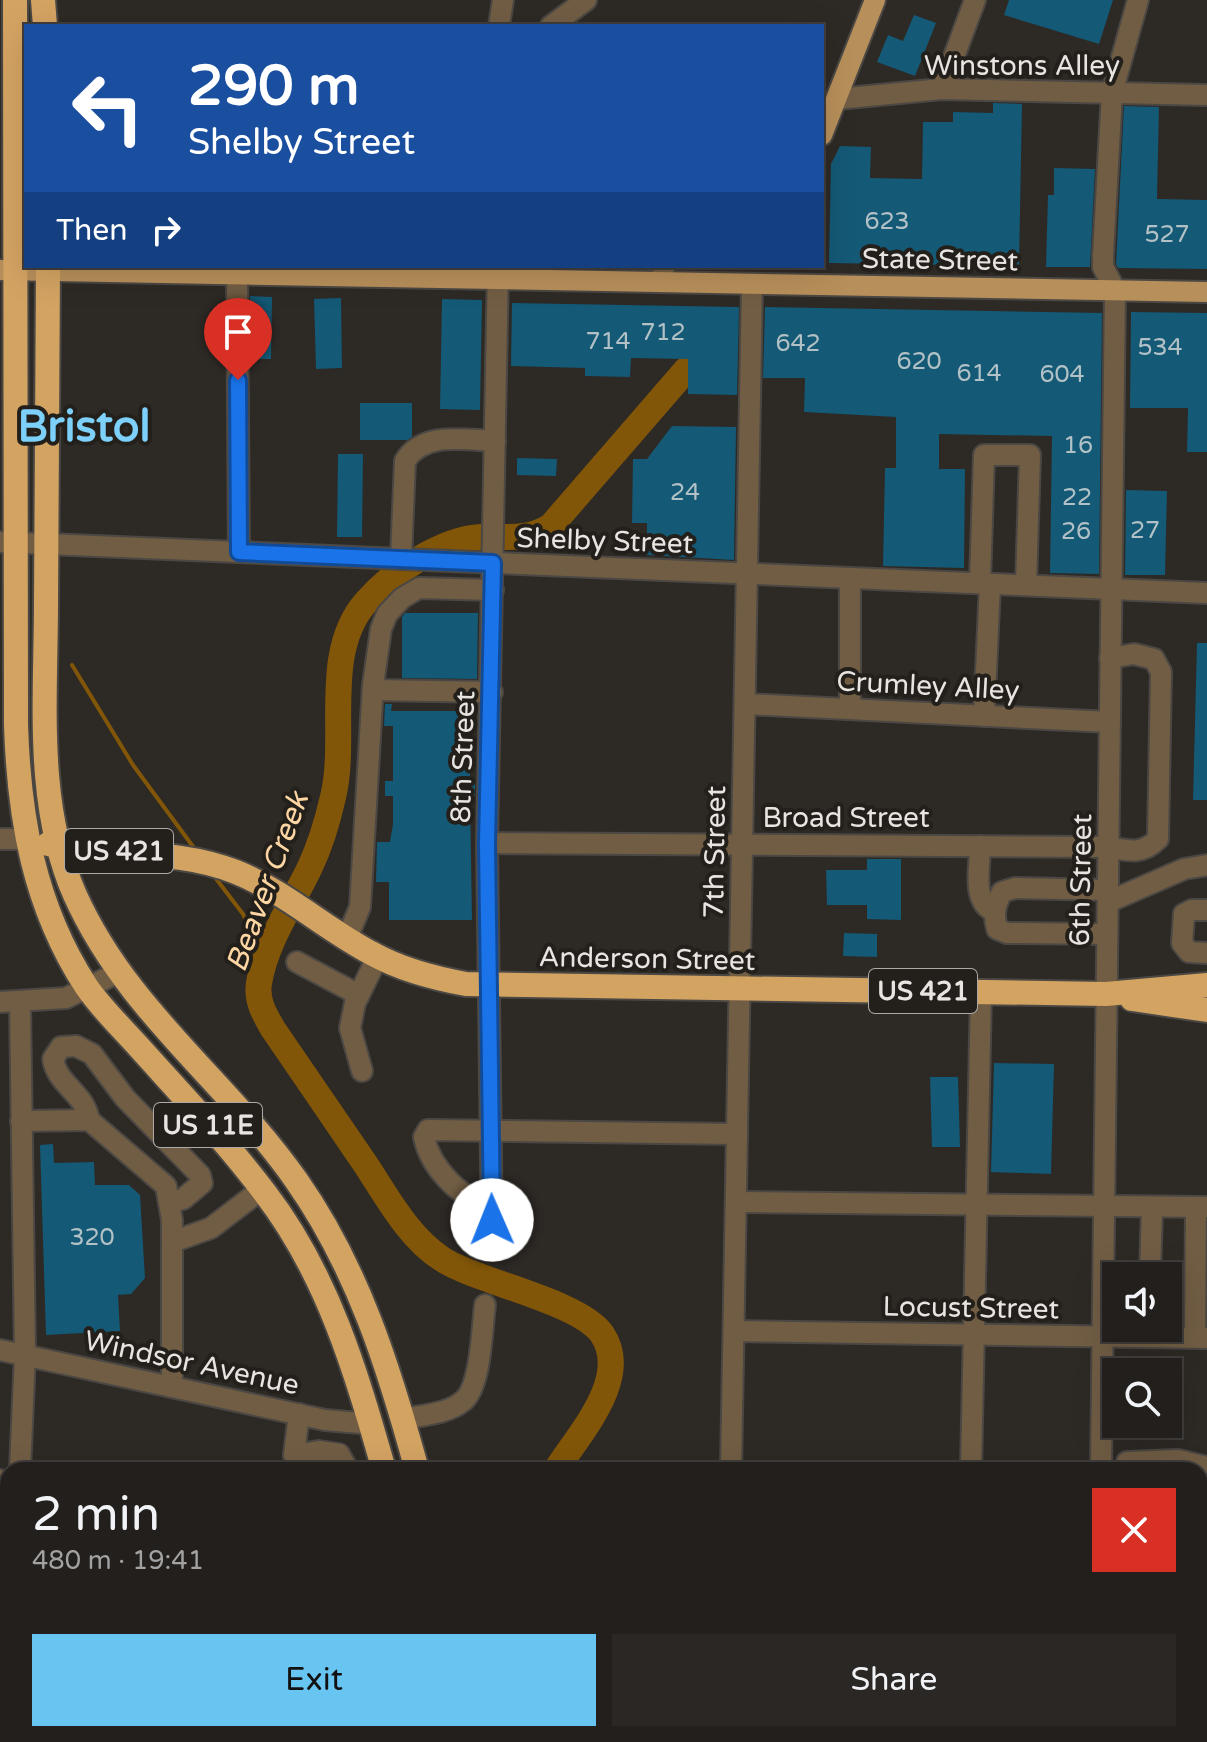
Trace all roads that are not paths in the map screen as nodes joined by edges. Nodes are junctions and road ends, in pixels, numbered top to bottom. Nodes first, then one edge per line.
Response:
1 (15, 0) edge
2 (43, 0) edge
3 (503, 0) edge
4 (586, 0) edge
5 (875, 0) edge
6 (975, 0) edge
7 (1138, 0) edge
8 (45, 24) edge
9 (499, 24) edge
10 (554, 24) edge
11 (21, 27) edge
12 (942, 89) junction
13 (1112, 93) junction
14 (1207, 95) edge
15 (837, 99) junction
16 (9, 130) edge
17 (824, 130) edge
18 (48, 269) edge
19 (8, 271) edge
20 (285, 271) edge
21 (498, 273) edge
22 (619, 274) edge
23 (663, 274) edge
24 (237, 275) junction
25 (753, 275) edge
26 (1115, 290) junction
27 (1207, 292) edge
28 (8, 345) edge
29 (495, 441) junction
30 (7, 543) edge
31 (46, 544) junction
32 (239, 552) junction
33 (493, 558) junction
34 (401, 559) junction
35 (430, 560) junction
36 (747, 574) junction
37 (850, 578) junction
38 (985, 584) junction
39 (1026, 585) junction
40 (428, 586) junction
41 (1111, 589) junction
42 (493, 590) junction
43 (1207, 593) edge
44 (1110, 658) junction
45 (373, 690) junction
46 (492, 692) junction
47 (745, 704) junction
48 (850, 709) junction
49 (984, 716) junction
50 (1110, 722) junction
51 (0, 839) edge
52 (26, 839) junction
53 (487, 843) junction
54 (742, 845) junction
55 (980, 846) junction
56 (59, 847) junction
57 (1108, 847) junction
58 (1207, 865) edge
59 (1108, 896) junction
60 (1207, 910) edge
61 (995, 912) junction
62 (1107, 934) junction
63 (347, 938) junction
64 (1207, 953) edge
65 (378, 956) junction
66 (297, 962) dead end
67 (117, 973) junction
68 (1207, 985) edge
69 (491, 986) junction
70 (88, 989) junction
71 (740, 989) junction
72 (981, 992) junction
73 (1106, 994) junction
74 (359, 995) junction
75 (10, 1002) edge
76 (1207, 1010) edge
77 (362, 1071) dead end
78 (89, 1120) junction
79 (21, 1121) junction
80 (491, 1131) junction
81 (737, 1134) junction
82 (262, 1189) junction
83 (169, 1202) junction
84 (736, 1202) junction
85 (491, 1203) junction
86 (974, 1203) junction
87 (1104, 1206) junction
88 (1152, 1207) junction
89 (1201, 1207) edge
90 (492, 1237) dead end
91 (172, 1242) junction
92 (1104, 1262) edge
93 (1150, 1262) edge
94 (485, 1305) dead end
95 (734, 1331) junction
96 (973, 1335) junction
97 (1102, 1336) edge
98 (1201, 1338) edge
99 (1103, 1342) edge
100 (0, 1350) edge
101 (25, 1355) junction
102 (172, 1387) junction
103 (299, 1414) junction
104 (404, 1419) junction
105 (325, 1420) junction
106 (372, 1424) junction
107 (1101, 1448) junction
108 (319, 1451) junction
109 (20, 1462) edge
110 (299, 1462) edge
111 (341, 1462) edge
112 (382, 1462) edge
113 (415, 1462) edge
114 (731, 1462) edge
115 (971, 1462) edge
116 (1101, 1462) edge
117 (1124, 1462) edge
118 (1161, 1462) edge
119 (1186, 1462) edge
120 (327, 1742) edge
121 (342, 1742) edge

1 - 11 highway, US 11E
2 - 8 highway
3 - 9 street
4 - 10 street
5 - 15 main road
6 - 12 street
7 - 13 street, 6th Street
11 - 16 highway, US 11E
12 - 13 street, Winstons Alley
12 - 15 street, Winstons Alley
13 - 14 street, Winstons Alley
13 - 26 street, 6th Street
15 - 17 main road
16 - 19 highway, US 11E
18 - 19 main road, State Street
18 - 24 main road, State Street
18 - 31 highway, US 11E
19 - 28 highway, US 11E
20 - 21 main road, State Street
20 - 24 main road, State Street
21 - 22 main road, State Street
21 - 29 street, 8th Street
22 - 23 main road, State Street
23 - 25 main road, State Street
24 - 32 street
25 - 26 main road, State Street
25 - 36 street, 7th Street
26 - 27 main road, State Street
26 - 41 street, 6th Street
28 - 30 highway, US 11E
29 - 33 street, 8th Street
29 - 34 street
30 - 31 street, Shelby Street
30 - 52 highway, US 11E
31 - 32 street, Shelby Street
31 - 56 highway, US 11E
32 - 34 street, Shelby Street
33 - 35 street, Shelby Street
33 - 36 street, Shelby Street
33 - 42 street, 8th Street
34 - 35 street, Shelby Street
35 - 40 street
36 - 37 street, Shelby Street
36 - 47 street, 7th Street
37 - 38 street, Shelby Street
37 - 48 street
38 - 39 street, Shelby Street
38 - 39 street
38 - 49 street
39 - 41 street, Shelby Street
40 - 42 street
40 - 45 street
41 - 43 street, Shelby Street
41 - 44 street, 6th Street
42 - 46 street, 8th Street
44 - 50 street, 6th Street
44 - 57 street, Broad Street
45 - 46 street
45 - 63 street
46 - 53 street, 8th Street
47 - 48 street, Crumley Alley
47 - 54 street, 7th Street
48 - 49 street, Crumley Alley
49 - 50 street, Crumley Alley
50 - 57 street, 6th Street
51 - 52 street
52 - 56 highway, Anderson Street / US 421
52 - 70 highway, US 11E
53 - 54 street, Broad Street
53 - 69 street, 8th Street
54 - 55 street, Broad Street
54 - 71 street, 7th Street
55 - 57 street, Broad Street
55 - 61 street
56 - 63 highway, Anderson Street / US 421
56 - 67 highway, US 11E
57 - 59 street, 6th Street
58 - 59 street
59 - 61 street
59 - 62 street, 6th Street
60 - 64 street
61 - 62 street
62 - 73 street, 6th Street
63 - 65 highway, Anderson Street / US 421
65 - 69 highway, Anderson Street / US 421
65 - 74 street
66 - 74 street
67 - 70 street
67 - 104 highway, US 11E
68 - 73 highway, Anderson Street / US 421
69 - 71 highway, Anderson Street / US 421
69 - 80 street, 8th Street
70 - 75 street
70 - 82 highway, US 11E
71 - 72 highway, Anderson Street / US 421
71 - 81 street, 7th Street
72 - 73 highway, Anderson Street / US 421
72 - 86 street
73 - 76 highway, Anderson Street / US 421
73 - 87 street, 6th Street
74 - 77 street
75 - 79 street
78 - 79 street
78 - 83 street
78 - 83 street
79 - 101 street
80 - 81 street
80 - 85 street, 8th Street
80 - 85 street
81 - 84 street, 7th Street
82 - 91 street
82 - 106 highway, US 11E
83 - 91 street
84 - 86 street
84 - 95 street, 7th Street
85 - 90 street, 8th Street
86 - 87 street
86 - 96 street
87 - 88 street
87 - 92 street, 6th Street
88 - 89 street
88 - 93 street
89 - 98 street
91 - 102 street
94 - 104 street
95 - 96 street, Locust Street
95 - 114 street, 7th Street
96 - 97 street, Locust Street
96 - 115 street
99 - 107 street, 6th Street
100 - 101 street, Windsor Avenue
101 - 102 street, Windsor Avenue
101 - 109 street
102 - 103 street, Windsor Avenue
103 - 105 street, Windsor Avenue
103 - 110 street
104 - 106 highway
104 - 113 highway, US 11E
105 - 106 street, Windsor Avenue
105 - 108 street
106 - 112 highway, US 11E
107 - 116 street, 6th Street
107 - 117 street
108 - 110 street
108 - 111 street
118 - 119 street
120 - 121 street

